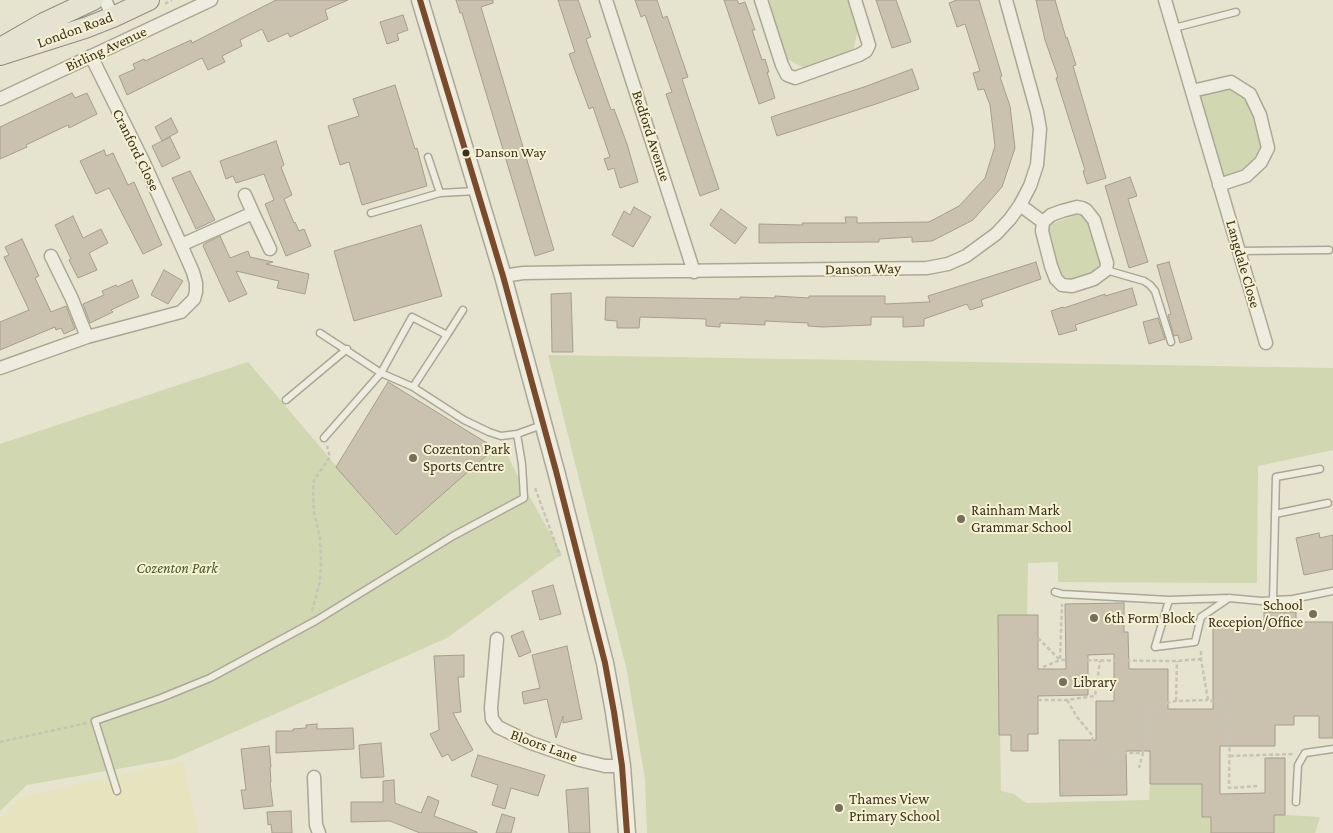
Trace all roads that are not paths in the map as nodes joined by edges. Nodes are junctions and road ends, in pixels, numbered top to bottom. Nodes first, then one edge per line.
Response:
1 (93, 0) edge
2 (149, 0) edge
3 (211, 0) edge
4 (420, 0) edge
5 (606, 0) edge
6 (761, 0) edge
7 (855, 0) edge
8 (1006, 0) edge
9 (1165, 0) edge
10 (109, 9) edge
11 (1236, 12) dead end
12 (1174, 28) junction
13 (0, 48) edge
14 (0, 55) edge
15 (91, 56) junction
16 (1192, 91) junction
17 (0, 99) edge
18 (428, 156) dead end
19 (1220, 185) junction
20 (476, 191) junction
21 (440, 193) junction
22 (245, 195) dead end
23 (1020, 205) junction
24 (253, 213) junction
25 (371, 213) dead end
26 (1043, 222) junction
27 (181, 245) junction
28 (270, 249) dead end
29 (1329, 250) dead end
30 (1239, 251) junction
31 (51, 256) dead end
32 (1106, 270) junction
33 (694, 272) junction
34 (503, 276) junction
35 (463, 310) dead end
36 (320, 333) dead end
37 (448, 335) junction
38 (87, 337) junction
39 (1171, 342) dead end
40 (1266, 343) dead end
41 (346, 350) junction
42 (0, 368) edge
43 (381, 373) junction
44 (413, 387) junction
45 (286, 400) dead end
46 (543, 425) junction
47 (517, 434) junction
48 (324, 438) road end
49 (1320, 469) dead end
50 (1328, 503) dead end
51 (1275, 514) junction
52 (1333, 591) edge
53 (1059, 593) road end
54 (1229, 598) junction
55 (1169, 600) junction
56 (1273, 600) junction
57 (497, 639) dead end
58 (1333, 748) edge
59 (622, 766) junction
60 (314, 777) dead end
61 (117, 791) dead end
62 (1296, 802) dead end
63 (319, 833) edge
64 (627, 833) edge

1 - 13 main road, London Road
2 - 10 main road, London Road
3 - 15 street, Birling Avenue
4 - 20 street
5 - 33 street, Bedford Avenue
6 - 7 street
8 - 23 street, Danson Way
9 - 12 street, Langdale Close
10 - 14 main road, London Road
11 - 12 lane
12 - 16 street, Langdale Close
15 - 17 street, Birling Avenue
15 - 27 street, Cranford Close
16 - 19 street, Langdale Close
16 - 19 street
18 - 21 lane
19 - 30 street, Langdale Close
20 - 21 lane
20 - 34 street
21 - 25 lane
22 - 24 street
23 - 26 street
23 - 33 street, Danson Way
24 - 27 street
24 - 28 street
26 - 32 street
26 - 32 street
27 - 38 street, Cranford Close
29 - 30 lane
30 - 40 street, Langdale Close
31 - 38 street
32 - 39 lane
33 - 34 street, Danson Way
34 - 46 street
35 - 37 lane
36 - 41 lane
37 - 43 lane
37 - 44 lane
38 - 42 street, Cranford Close
41 - 43 lane
41 - 45 lane
43 - 44 lane
43 - 48 lane
44 - 47 lane
46 - 47 lane
46 - 59 street
47 - 61 lane
49 - 51 lane
50 - 51 lane
51 - 56 lane
52 - 56 lane
53 - 55 lane
54 - 55 lane
54 - 55 lane
54 - 56 lane
57 - 59 street, Bloors Lane
58 - 62 lane
59 - 64 street
60 - 63 street

